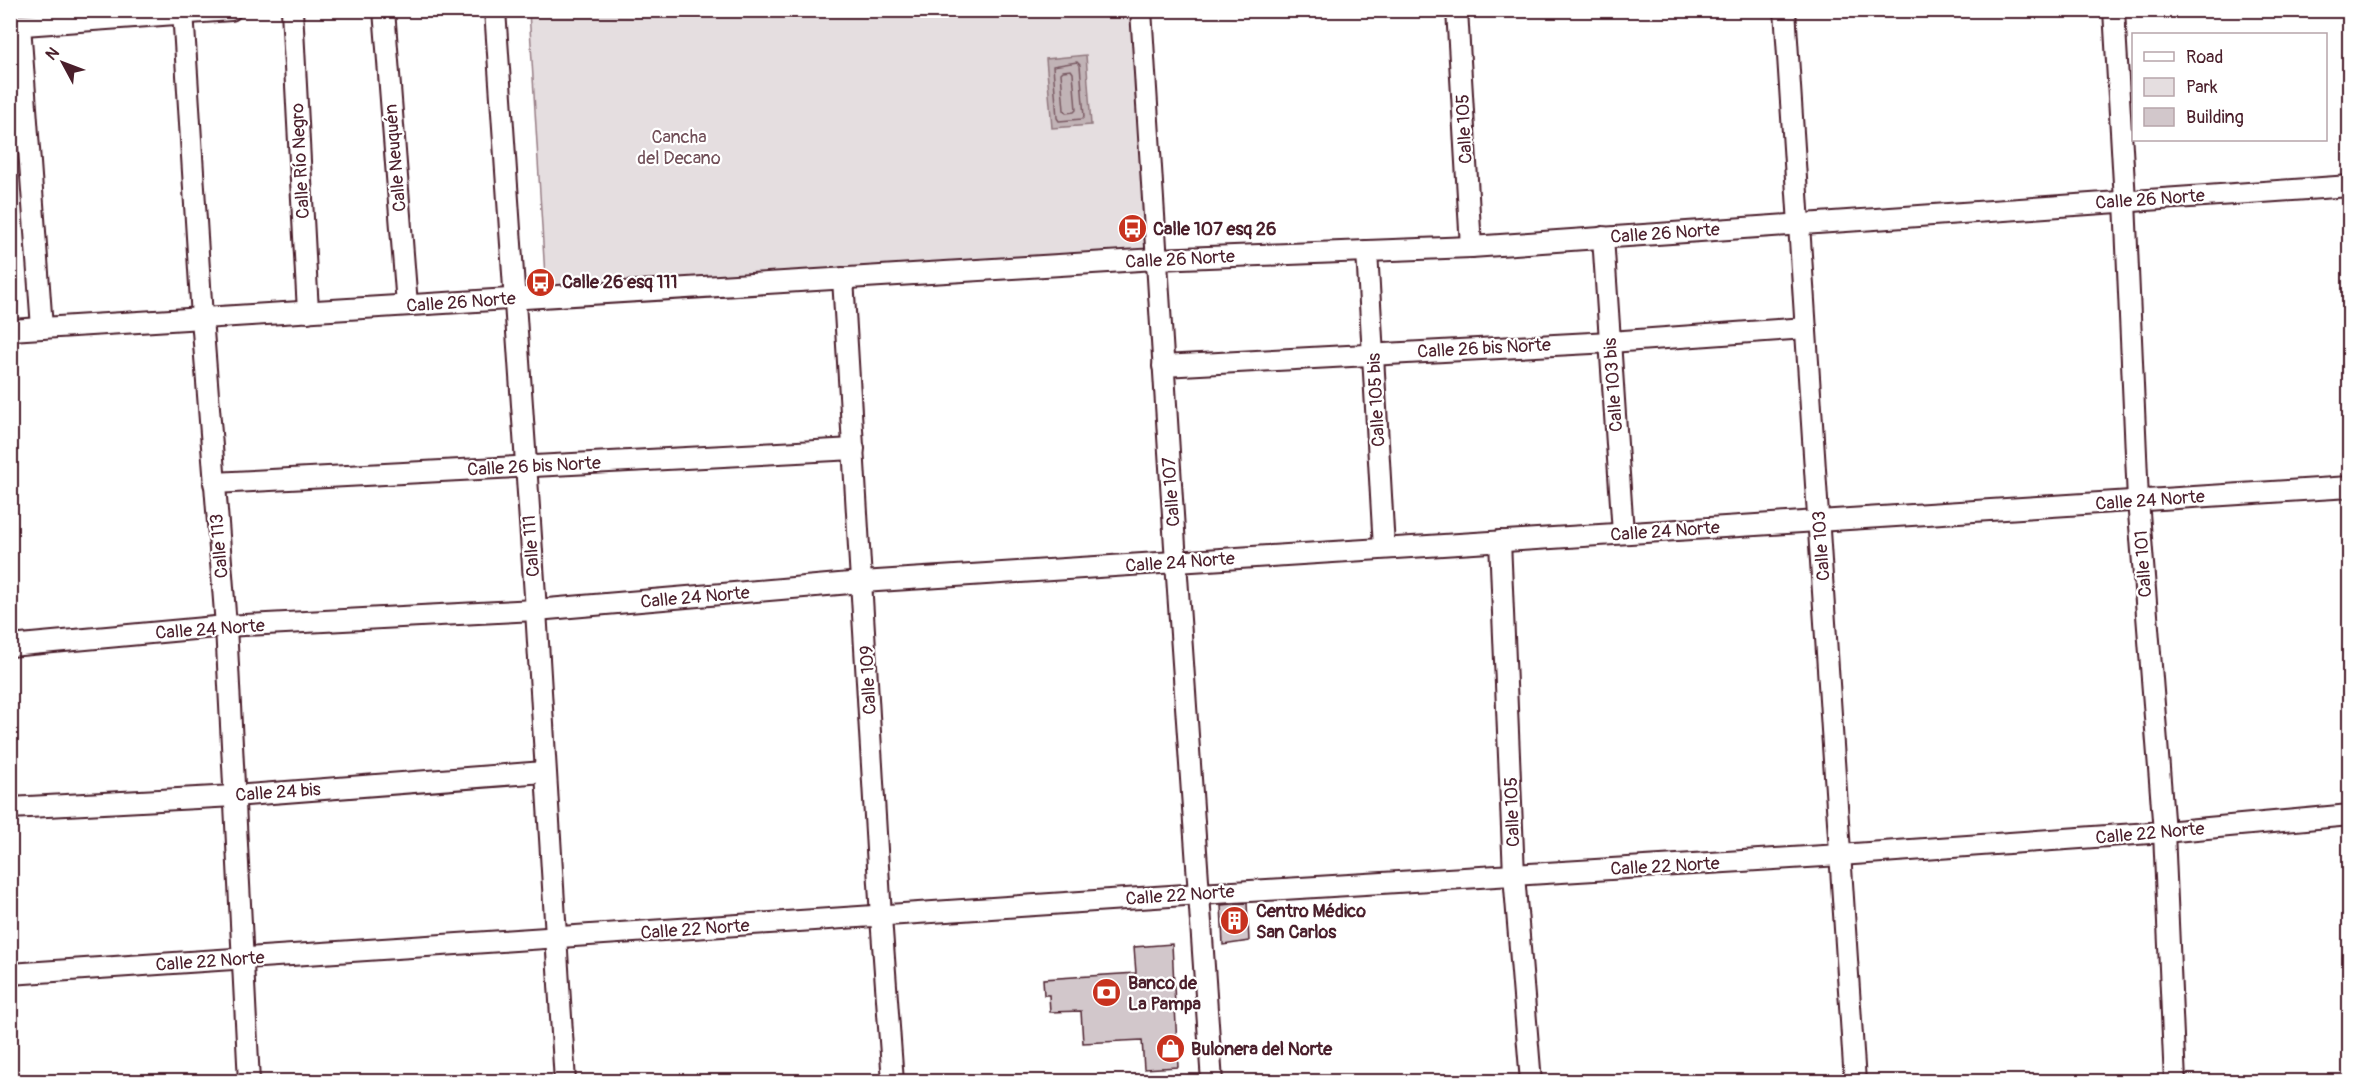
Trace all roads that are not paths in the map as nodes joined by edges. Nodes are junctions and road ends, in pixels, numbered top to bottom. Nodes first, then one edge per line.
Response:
1 (231, 10) edge
2 (292, 10) edge
3 (384, 10) edge
4 (495, 10) edge
5 (1141, 10) edge
6 (1458, 10) edge
7 (1785, 10) edge
8 (2114, 10) edge
9 (183, 12) edge
10 (15, 26) edge
11 (2349, 186) edge
12 (2126, 201) junction
13 (1799, 223) junction
14 (1603, 237) junction
15 (1471, 246) junction
16 (1367, 251) junction
17 (1156, 259) junction
18 (843, 278) junction
19 (514, 299) junction
20 (407, 305) junction
21 (308, 312) junction
22 (202, 318) junction
23 (42, 328) junction
24 (1806, 328) junction
25 (10, 330) edge
26 (1610, 342) junction
27 (1374, 354) junction
28 (1163, 366) junction
29 (854, 449) junction
30 (525, 467) junction
31 (214, 483) junction
32 (2349, 487) edge
33 (2138, 501) junction
34 (1820, 521) junction
35 (1623, 533) junction
36 (1500, 541) junction
37 (1384, 548) junction
38 (1176, 562) junction
39 (862, 582) junction
40 (536, 610) junction
41 (226, 626) junction
42 (10, 646) edge
43 (544, 772) junction
44 (234, 796) junction
45 (10, 808) edge
46 (2349, 815) edge
47 (2164, 832) junction
48 (1840, 855) junction
49 (1514, 875) junction
50 (1200, 894) junction
51 (881, 917) junction
52 (556, 938) junction
53 (242, 959) junction
54 (10, 974) edge
55 (249, 1082) edge
56 (565, 1082) edge
57 (893, 1082) edge
58 (1212, 1082) edge
59 (1531, 1082) edge
60 (1855, 1082) edge
61 (2175, 1082) edge

1 - 9 street
2 - 21 street, Calle Río Negro
3 - 20 street, Calle Neuquén
4 - 19 street, Calle 111
5 - 17 street, Calle 107
6 - 15 street, Calle 105
7 - 13 street, Calle 103
8 - 12 street, Calle 101
9 - 10 street
9 - 22 street, Calle 113
10 - 23 street
11 - 12 street, Calle 26 Norte
12 - 13 street, Calle 26 Norte
12 - 33 street, Calle 101
13 - 14 street, Calle 26 Norte
13 - 24 street, Calle 103
14 - 15 street, Calle 26 Norte
14 - 26 street, Calle 103 bis
15 - 16 street, Calle 26 Norte
16 - 17 street, Calle 26 Norte
16 - 27 street, Calle 105 bis
17 - 18 street, Calle 26 Norte
17 - 28 street, Calle 107
18 - 19 street, Calle 26 Norte
18 - 29 street, Calle 109
19 - 20 street, Calle 26 Norte
19 - 30 street, Calle 111
20 - 21 street, Calle 26 Norte
21 - 22 street, Calle 26 Norte
22 - 23 street, Calle 26 Norte
22 - 31 street, Calle 113
23 - 25 street, Calle 26 Norte
24 - 26 street, Calle 26 bis Norte
24 - 34 street, Calle 103
26 - 27 street, Calle 26 bis Norte
26 - 35 street, Calle 103 bis
27 - 28 street, Calle 26 bis Norte
27 - 37 street, Calle 105 bis
28 - 38 street, Calle 107
29 - 30 street, Calle 26 bis Norte
29 - 39 street, Calle 109
30 - 31 street, Calle 26 bis Norte
30 - 40 street, Calle 111
31 - 41 street, Calle 113
32 - 33 street, Calle 24 Norte
33 - 34 street, Calle 24 Norte
33 - 47 street, Calle 101
34 - 35 street, Calle 24 Norte
34 - 48 street, Calle 103
35 - 36 street, Calle 24 Norte
36 - 37 street, Calle 24 Norte
36 - 49 street, Calle 105
37 - 38 street, Calle 24 Norte
38 - 39 street, Calle 24 Norte
38 - 50 street, Calle 107
39 - 40 street, Calle 24 Norte
39 - 51 street, Calle 109
40 - 41 street, Calle 24 Norte
40 - 43 street, Calle 111
41 - 42 street, Calle 24 Norte
41 - 44 street, Calle 113
43 - 44 street, Calle 24 bis
43 - 52 street, Calle 111
44 - 45 street, Calle 24 bis
44 - 53 street, Calle 113
46 - 47 street, Calle 22 Norte
47 - 48 street, Calle 22 Norte
47 - 61 street, Calle 101
48 - 49 street, Calle 22 Norte
48 - 60 street, Calle 103
49 - 50 street, Calle 22 Norte
49 - 59 street, Calle 105
50 - 51 street, Calle 22 Norte
50 - 58 street, Calle 107
51 - 52 street, Calle 22 Norte
51 - 57 street, Calle 109
52 - 53 street, Calle 22 Norte
52 - 56 street, Calle 111
53 - 54 street, Calle 22 Norte
53 - 55 street, Calle 113

